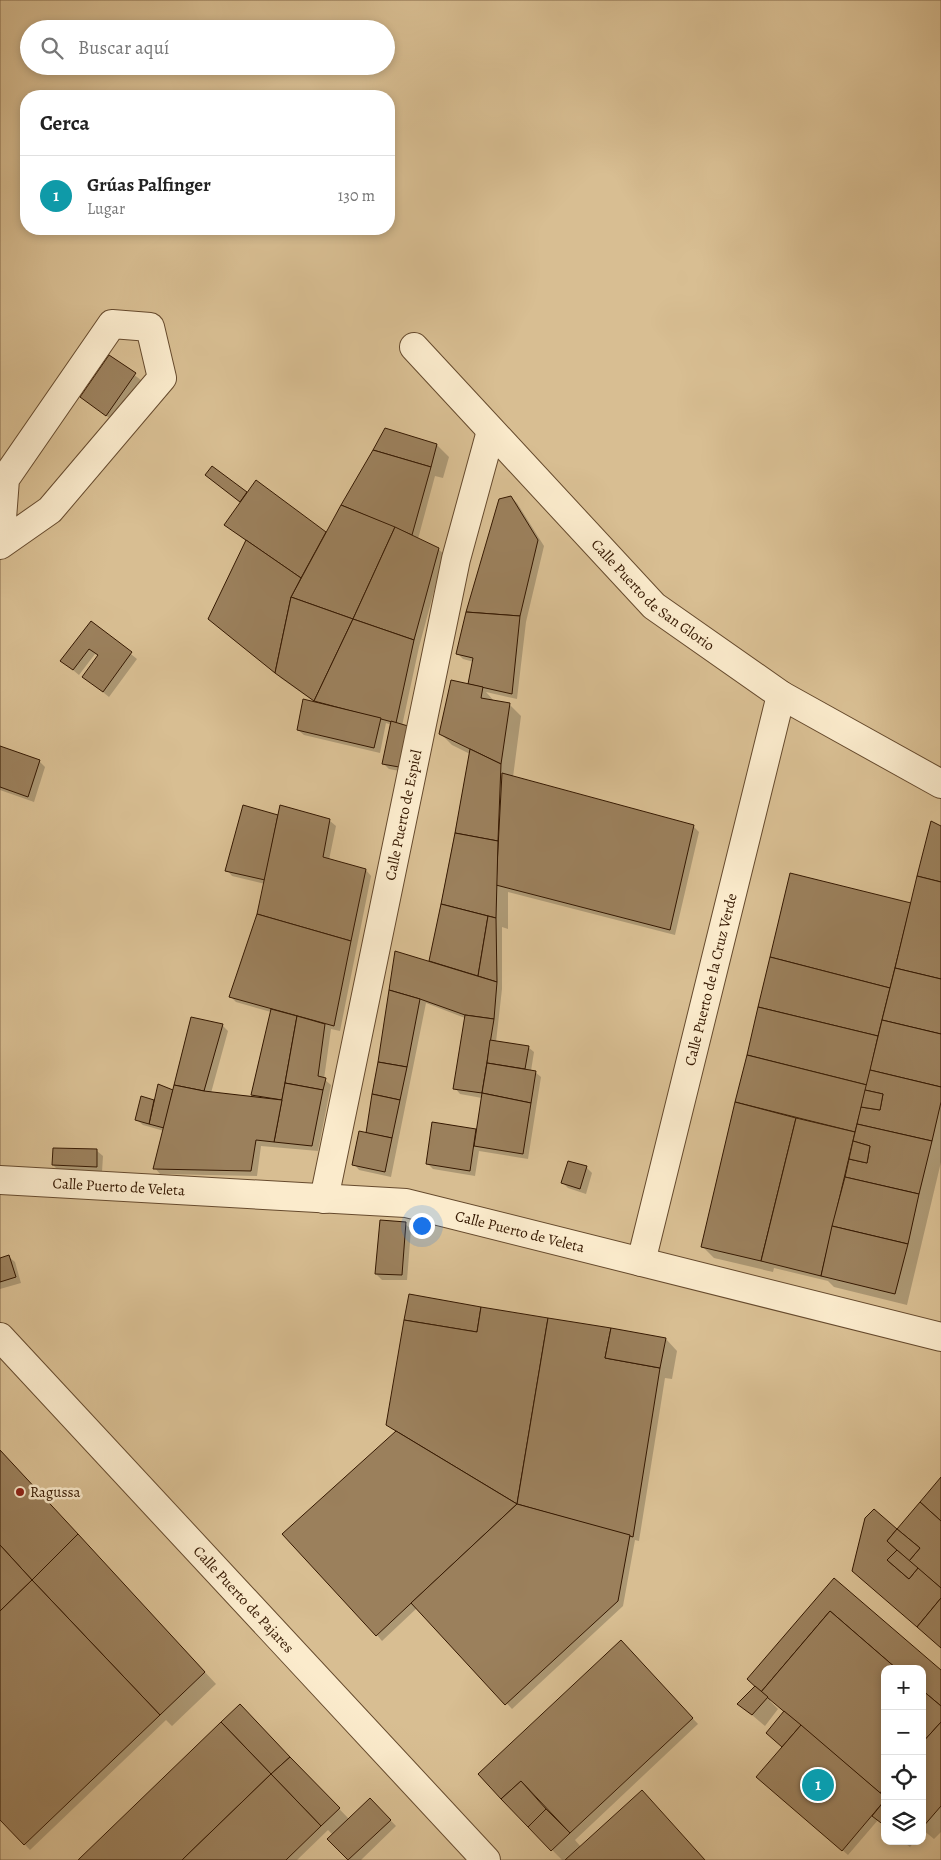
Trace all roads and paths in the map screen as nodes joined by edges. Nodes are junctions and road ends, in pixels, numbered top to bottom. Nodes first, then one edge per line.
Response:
1 (414, 347) dead end
2 (491, 431) junction
3 (0, 545) edge
4 (781, 695) junction
5 (941, 784) edge
6 (0, 1180) edge
7 (324, 1199) junction
8 (641, 1262) junction
9 (0, 1337) edge
10 (941, 1337) edge
11 (486, 1860) edge

1 - 2 street, Calle Puerto de San Glorio
2 - 4 street, Calle Puerto de San Glorio
2 - 7 street, Calle Puerto de Espiel
3 - 3 street
4 - 5 street, Calle Puerto de San Glorio
4 - 8 street, Calle Puerto de la Cruz Verde
6 - 7 street, Calle Puerto de Veleta
7 - 8 street, Calle Puerto de Veleta
8 - 10 street, Calle Puerto de Veleta
9 - 11 street, Calle Puerto de Pajares

